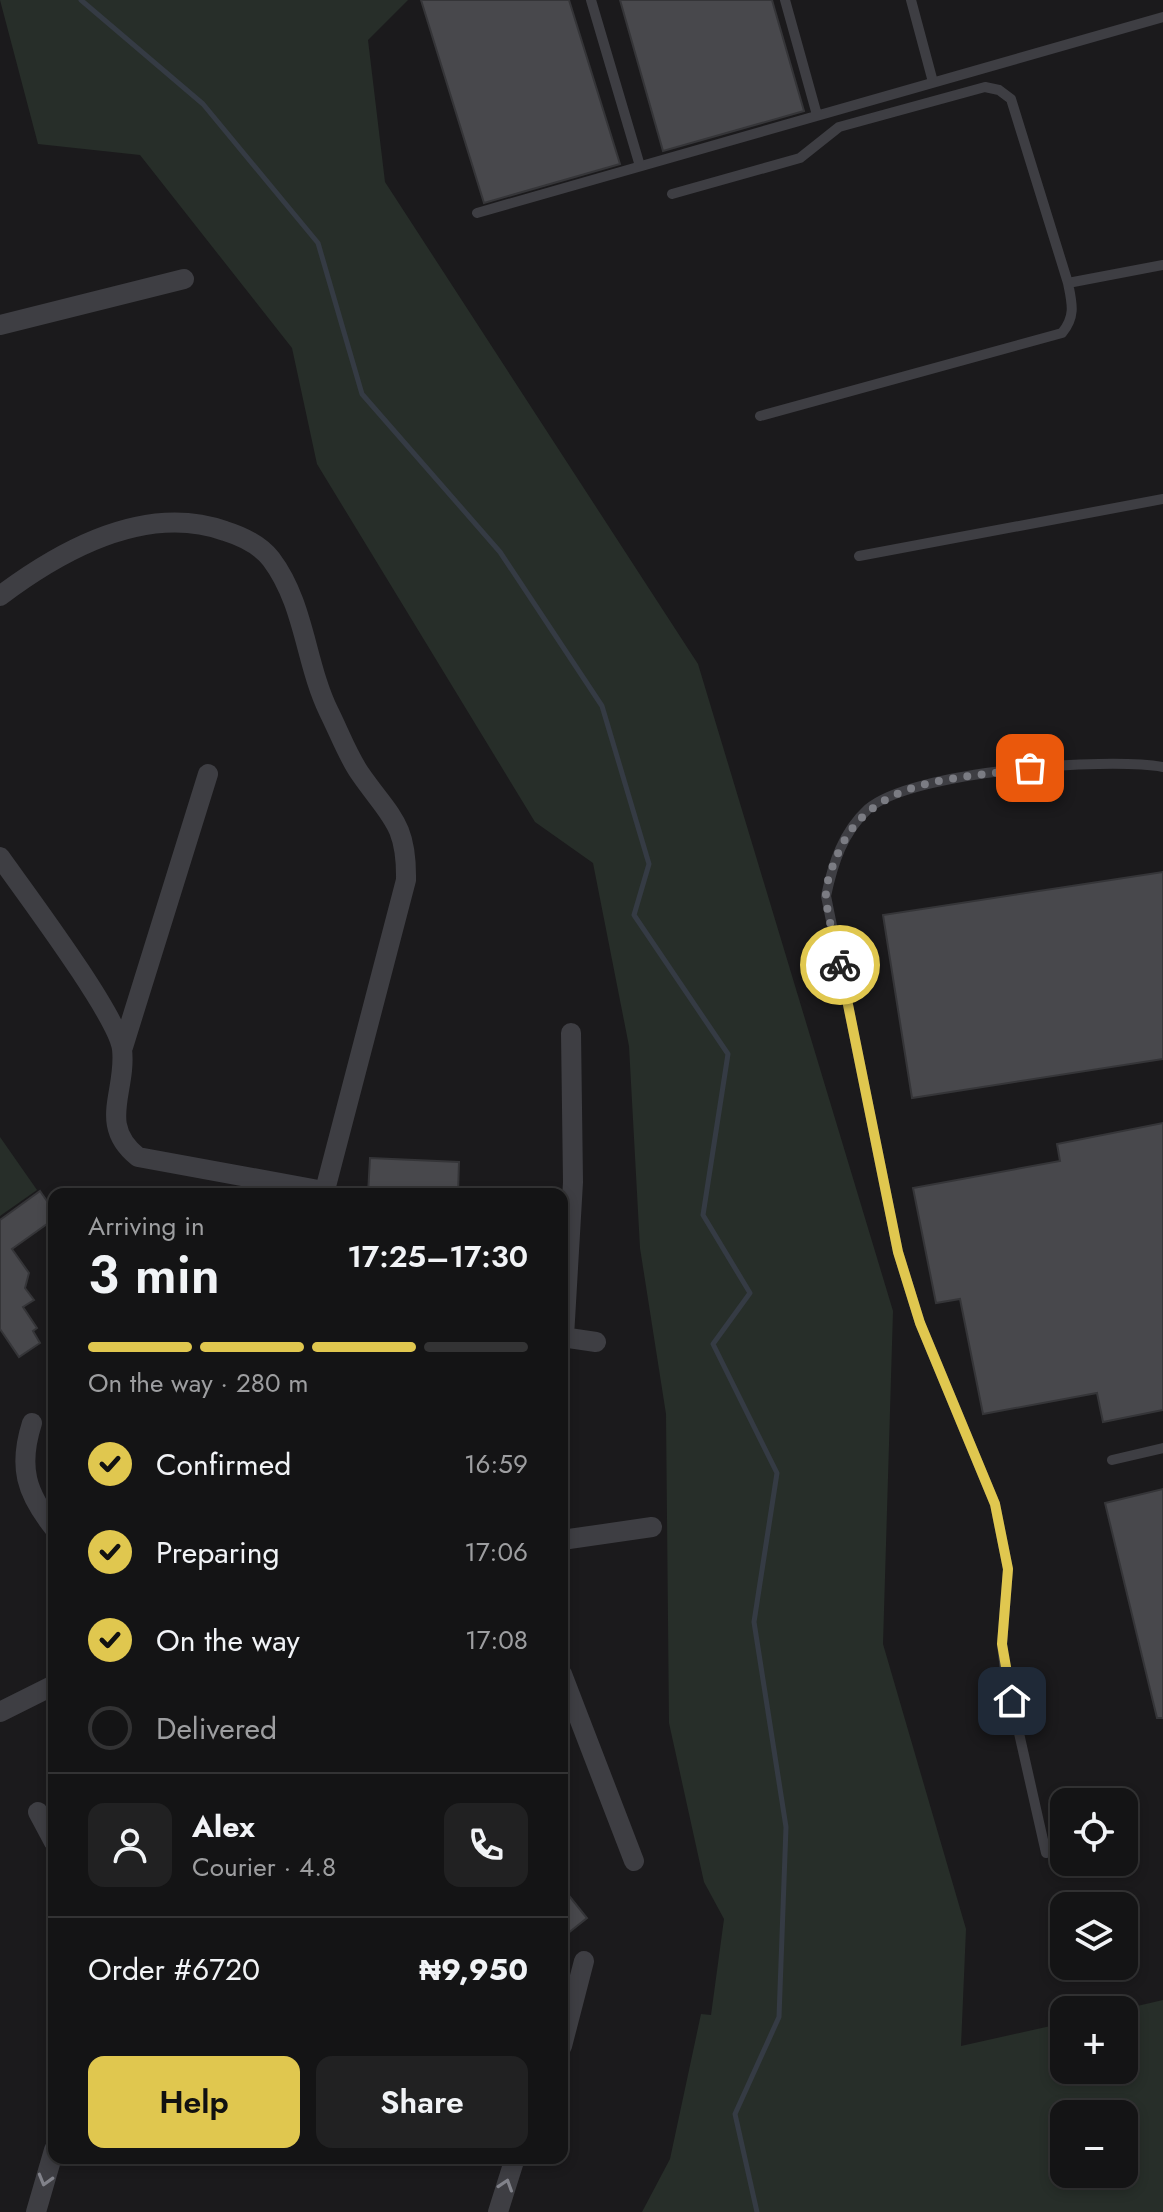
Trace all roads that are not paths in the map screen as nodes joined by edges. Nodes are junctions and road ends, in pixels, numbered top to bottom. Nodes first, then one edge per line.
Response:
1 (591, 0) edge
2 (785, 0) edge
3 (911, 0) edge
4 (1163, 17) edge
5 (933, 82) junction
6 (817, 115) junction
7 (640, 166) junction
8 (672, 194) dead end
9 (477, 213) dead end
10 (1163, 265) edge
11 (184, 279) dead end
12 (1068, 283) junction
13 (0, 325) edge
14 (760, 416) dead end
15 (1163, 499) edge
16 (859, 556) dead end
17 (0, 596) edge
18 (1163, 767) edge
19 (208, 774) dead end
20 (3, 866) edge
21 (571, 1033) dead end
22 (123, 1047) junction
23 (298, 1188) edge
24 (325, 1188) edge
25 (568, 1260) edge
26 (568, 1338) edge
27 (596, 1342) dead end
28 (32, 1423) dead end
29 (1163, 1448) edge
30 (1112, 1460) dead end
31 (45, 1502) edge
32 (652, 1527) dead end
33 (568, 1539) edge
34 (48, 1688) edge
35 (568, 1690) edge
36 (0, 1712) edge
37 (38, 1812) dead end
38 (48, 1831) edge
39 (1046, 1853) dead end
40 (634, 1861) dead end
41 (584, 1961) dead end
42 (569, 1986) edge
43 (51, 2164) edge
44 (513, 2164) edge
45 (39, 2211) edge
46 (498, 2212) edge

1 - 7 lane
2 - 6 lane
3 - 5 lane
4 - 5 lane
5 - 6 lane
6 - 7 lane
7 - 9 lane
8 - 12 lane
10 - 12 lane
11 - 13 street
12 - 14 lane
15 - 16 lane
17 - 24 street
18 - 39 lane
19 - 22 street
20 - 22 street
21 - 25 street
22 - 23 street
26 - 27 street
28 - 31 street
29 - 30 lane
32 - 33 street
34 - 36 street
35 - 40 street
37 - 38 street
41 - 42 street
43 -> 45 street
46 -> 44 street

